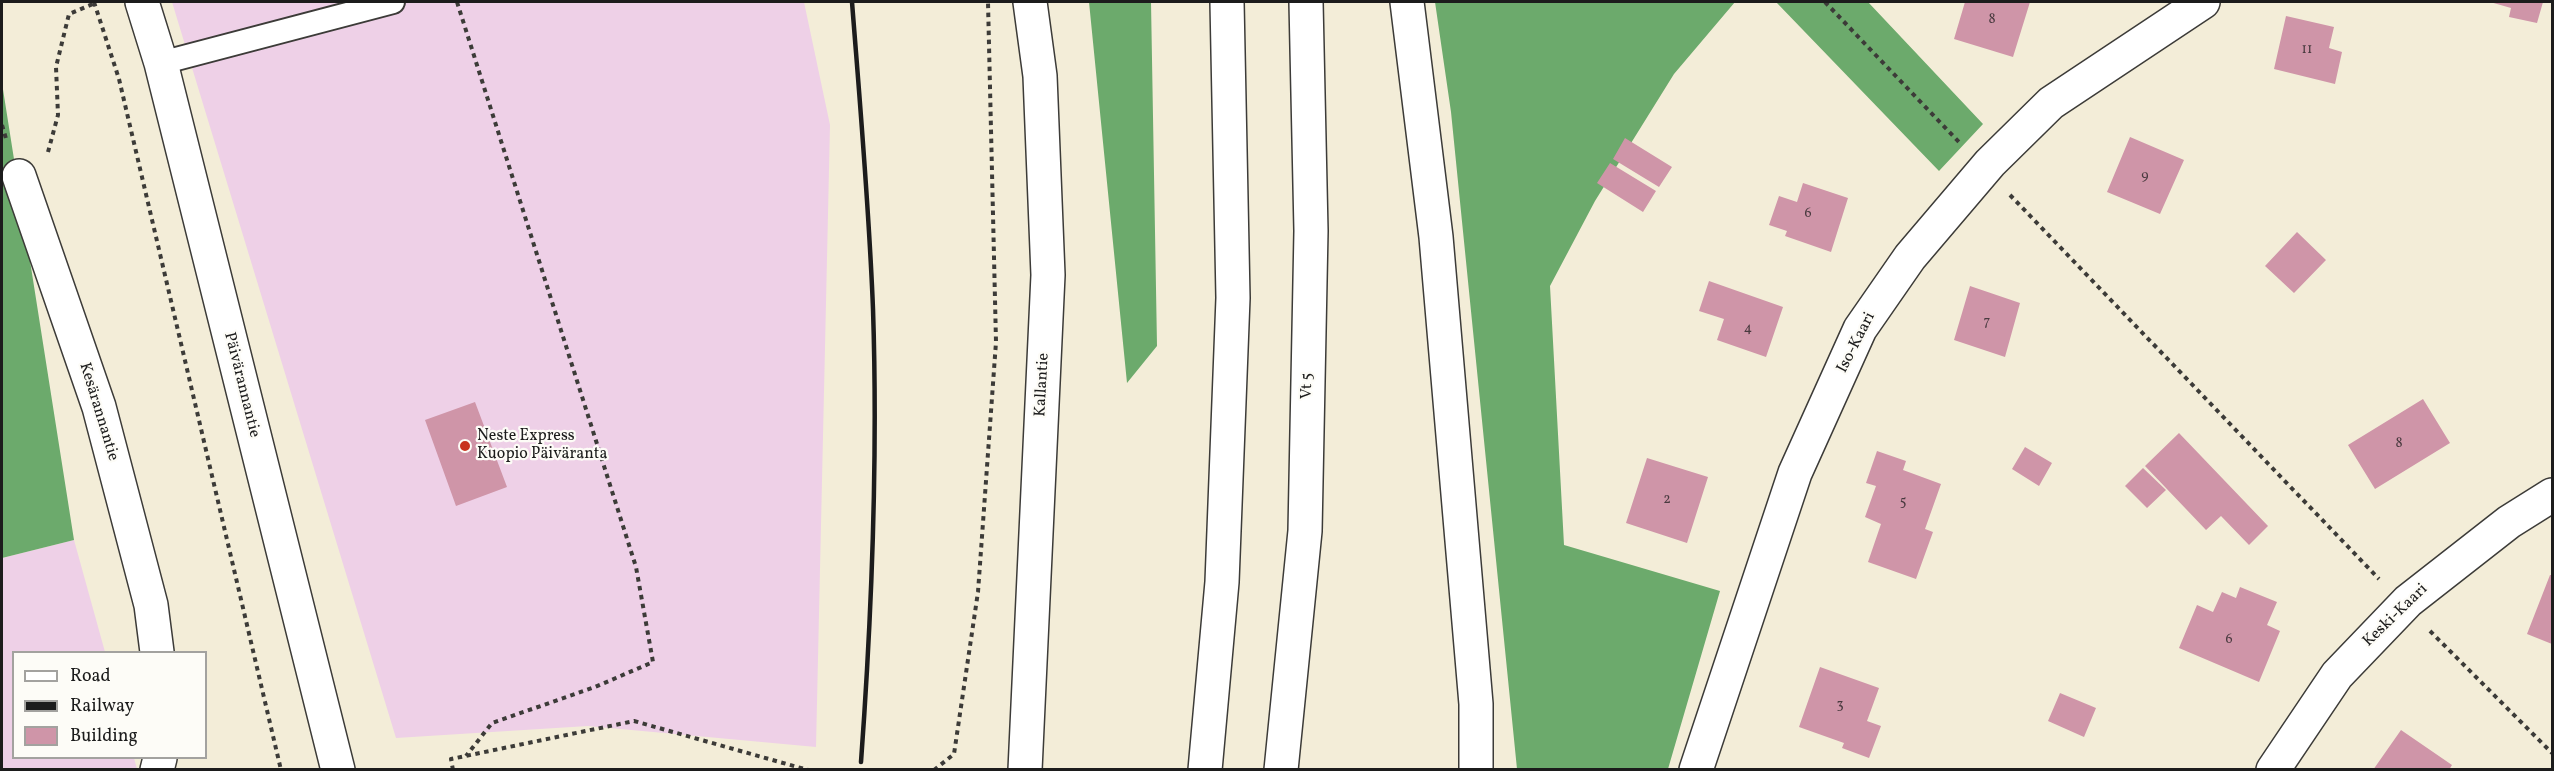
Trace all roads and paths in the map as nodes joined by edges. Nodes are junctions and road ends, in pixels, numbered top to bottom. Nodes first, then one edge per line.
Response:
1 (95, 2) edge
2 (142, 2) edge
3 (393, 2) edge
4 (457, 2) edge
5 (988, 2) edge
6 (1030, 2) edge
7 (1227, 2) edge
8 (1306, 2) edge
9 (1407, 2) edge
10 (1825, 2) edge
11 (2203, 2) edge
12 (161, 63) junction
13 (1985, 169) junction
14 (22, 186) joint
15 (2553, 495) edge
16 (2404, 605) junction
17 (157, 651) edge
18 (2553, 753) edge
19 (466, 756) junction
20 (281, 770) edge
21 (338, 770) edge
22 (453, 770) edge
23 (808, 770) edge
24 (934, 770) edge
25 (1025, 770) edge
26 (1205, 770) edge
27 (1281, 770) edge
28 (1476, 770) edge
29 (1696, 770) edge
30 (2273, 770) edge

1 - 14 path
1 - 20 path
2 - 12 main road, Päivärannantie
3 - 12 lane
4 - 19 path
5 - 24 path
6 - 25 main road, Kallantie
7 - 26 main road
8 - 27 main road, Vt 5
9 - 28 main road
10 - 13 path
11 - 13 main road, Iso-Kaari
12 - 21 main road, Päivärannantie
13 - 16 path
13 - 29 main road, Iso-Kaari
14 - 17 main road, Kesärannantie
15 - 16 main road, Keski-Kaari
16 - 18 path
16 - 30 main road, Keski-Kaari
19 - 22 path
19 - 23 path

